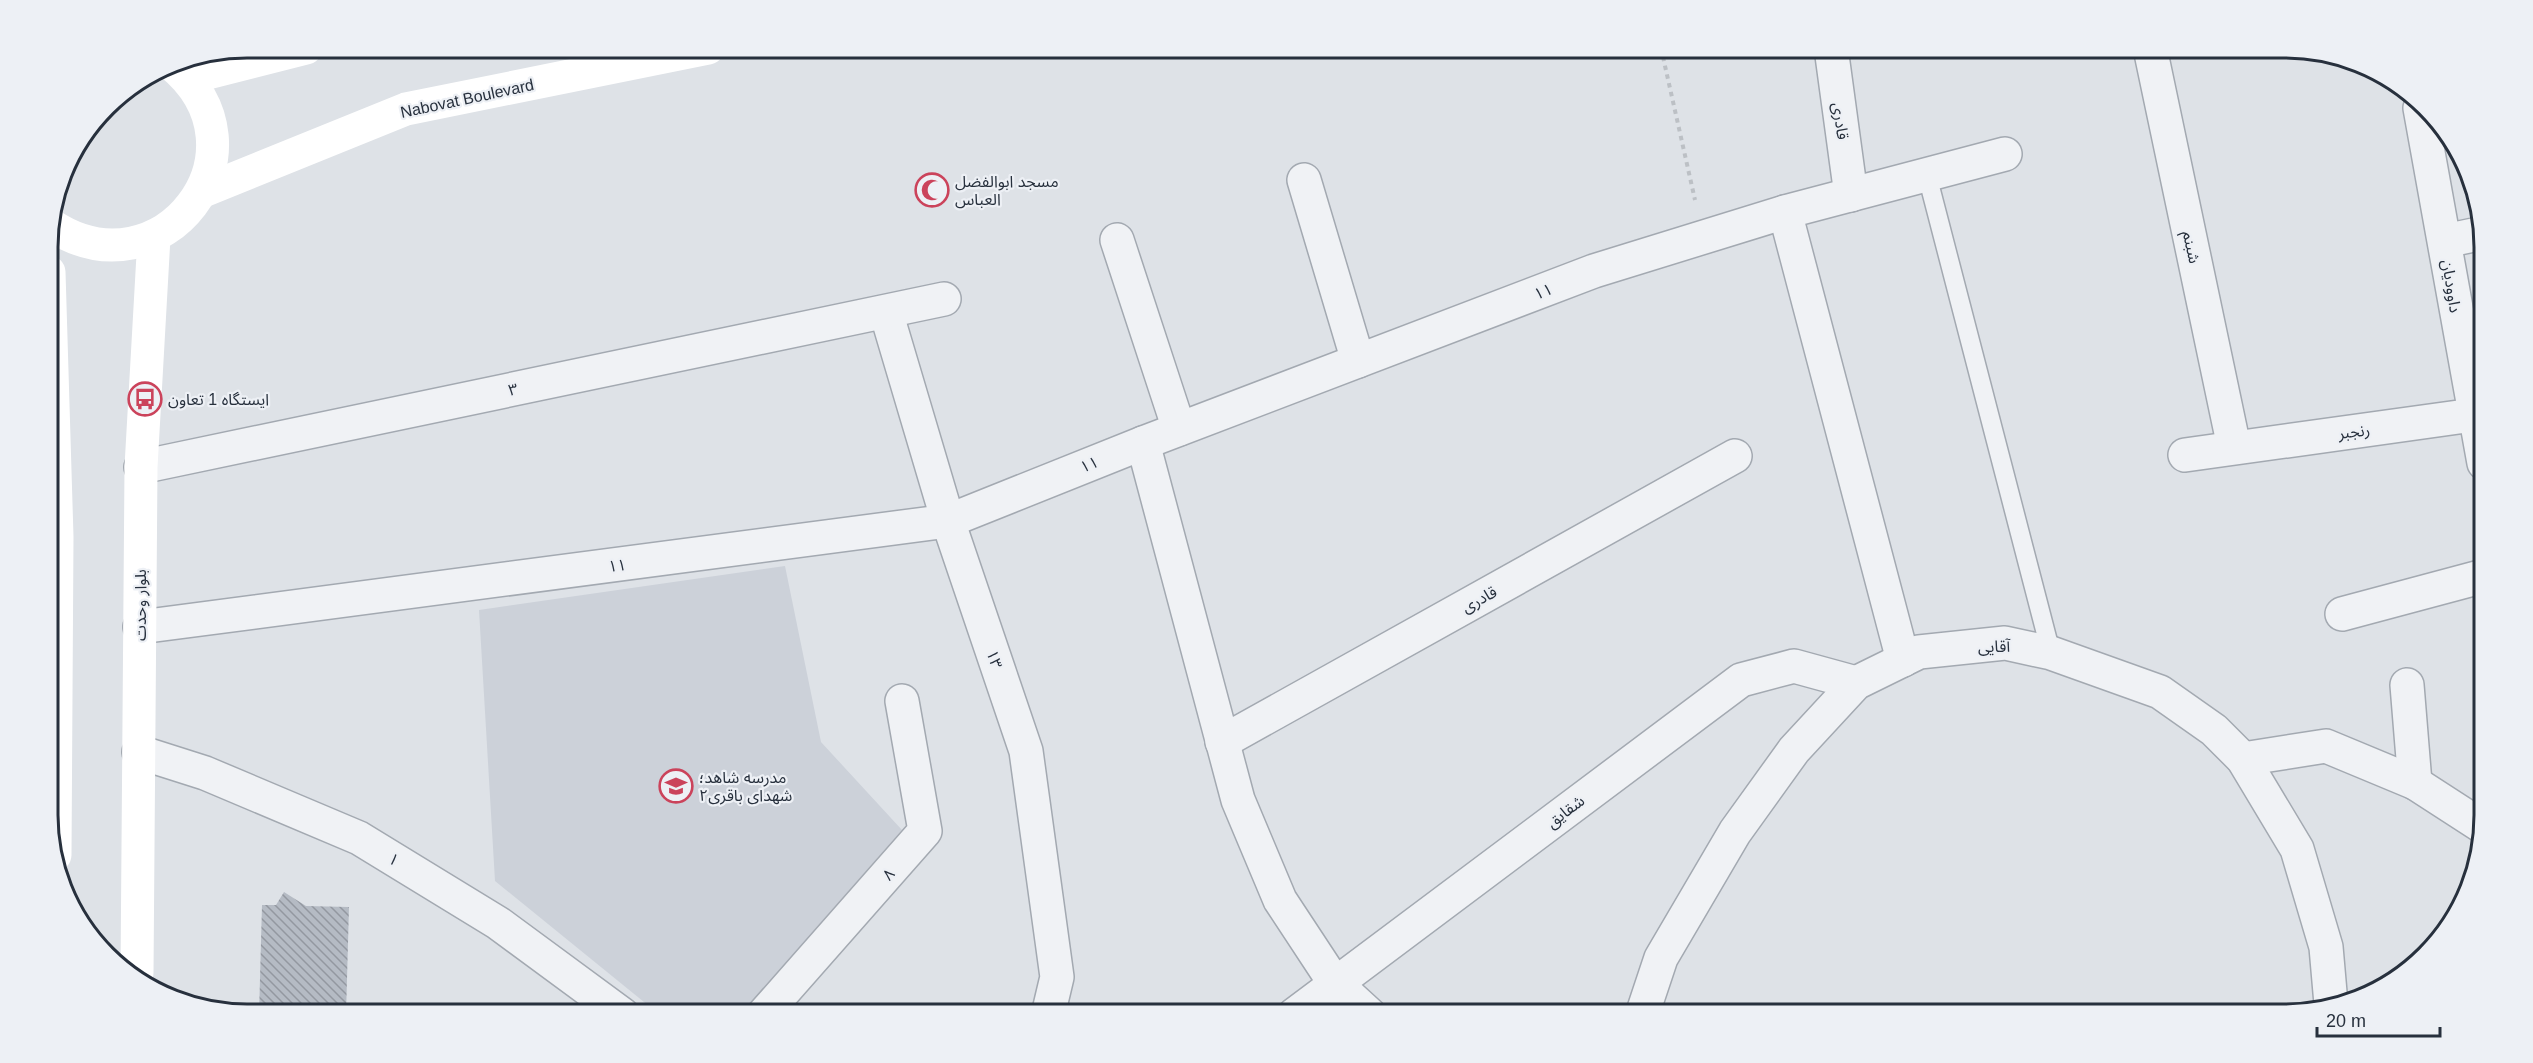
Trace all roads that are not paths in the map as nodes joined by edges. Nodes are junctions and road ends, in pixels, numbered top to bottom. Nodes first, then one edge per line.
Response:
1 (245, 59) edge
2 (654, 59) edge
3 (1832, 59) edge
4 (2152, 59) edge
5 (183, 70) edge
6 (179, 71) edge
7 (2422, 117) edge
8 (2005, 154) dead end
9 (1926, 175) junction
10 (1304, 180) dead end
11 (201, 192) junction
12 (1851, 195) junction
13 (1785, 212) junction
14 (59, 231) edge
15 (2473, 235) edge
16 (154, 237) junction
17 (1117, 240) dead end
18 (2445, 241) junction
19 (944, 299) dead end
20 (886, 312) junction
21 (1358, 361) junction
22 (2473, 415) junction
23 (2474, 419) edge
24 (1179, 429) junction
25 (1143, 442) junction
26 (2234, 447) junction
27 (2185, 455) dead end
28 (1735, 456) dead end
29 (141, 467) junction
30 (948, 521) junction
31 (2474, 579) edge
32 (2342, 614) dead end
33 (140, 627) junction
34 (2051, 653) junction
35 (1903, 660) junction
36 (1856, 682) junction
37 (2407, 685) dead end
38 (902, 701) dead end
39 (1222, 742) junction
40 (139, 752) junction
41 (2243, 759) junction
42 (2415, 783) junction
43 (2474, 821) edge
44 (137, 969) edge
45 (1334, 982) junction
46 (2331, 999) edge
47 (608, 1004) edge
48 (773, 1004) edge
49 (1051, 1004) edge
50 (1307, 1004) edge
51 (1358, 1004) edge
52 (1646, 1004) edge

1 - 5 main road
2 - 11 main road, Nabovat Boulevard
3 - 12 street, قادری
4 - 26 street, شبنم
6 - 11 main road
7 - 18 street, داوودیان
8 - 9 street, ۱۱
9 - 12 street, ۱۱
9 - 34 lane
10 - 21 street
11 - 16 main road
12 - 13 street, ۱۱
13 - 21 street, ۱۱
13 - 35 street
14 - 16 main road
15 - 18 street
16 - 29 main road, بلوار وحدت
17 - 24 street
18 - 22 street, داوودیان
19 - 20 street, ۳
20 - 29 street, ۳
20 - 30 street, ۱۳
21 - 24 street, ۱۱
22 - 23 street, داوودیان
22 - 26 street, رنجبر
24 - 25 street, ۱۱
25 - 30 street, ۱۱
25 - 39 street
26 - 27 street, رنجبر
28 - 39 street, قادری
29 - 33 main road, بلوار وحدت
30 - 33 street, ۱۱
30 - 49 street, ۱۳
31 - 32 street
33 - 40 main road, بلوار وحدت
34 - 35 street, آقایی
34 - 41 street, آقایی
35 - 36 street, آقایی
36 - 45 street, شقایق
36 - 52 street, آقایی
37 - 42 street
38 - 48 street, ۸
39 - 45 street
40 - 44 main road, بلوار وحدت
40 - 47 street, ۱
41 - 42 street
41 - 46 street, آقایی
42 - 43 street
45 - 50 street, شقایق
45 - 51 street

